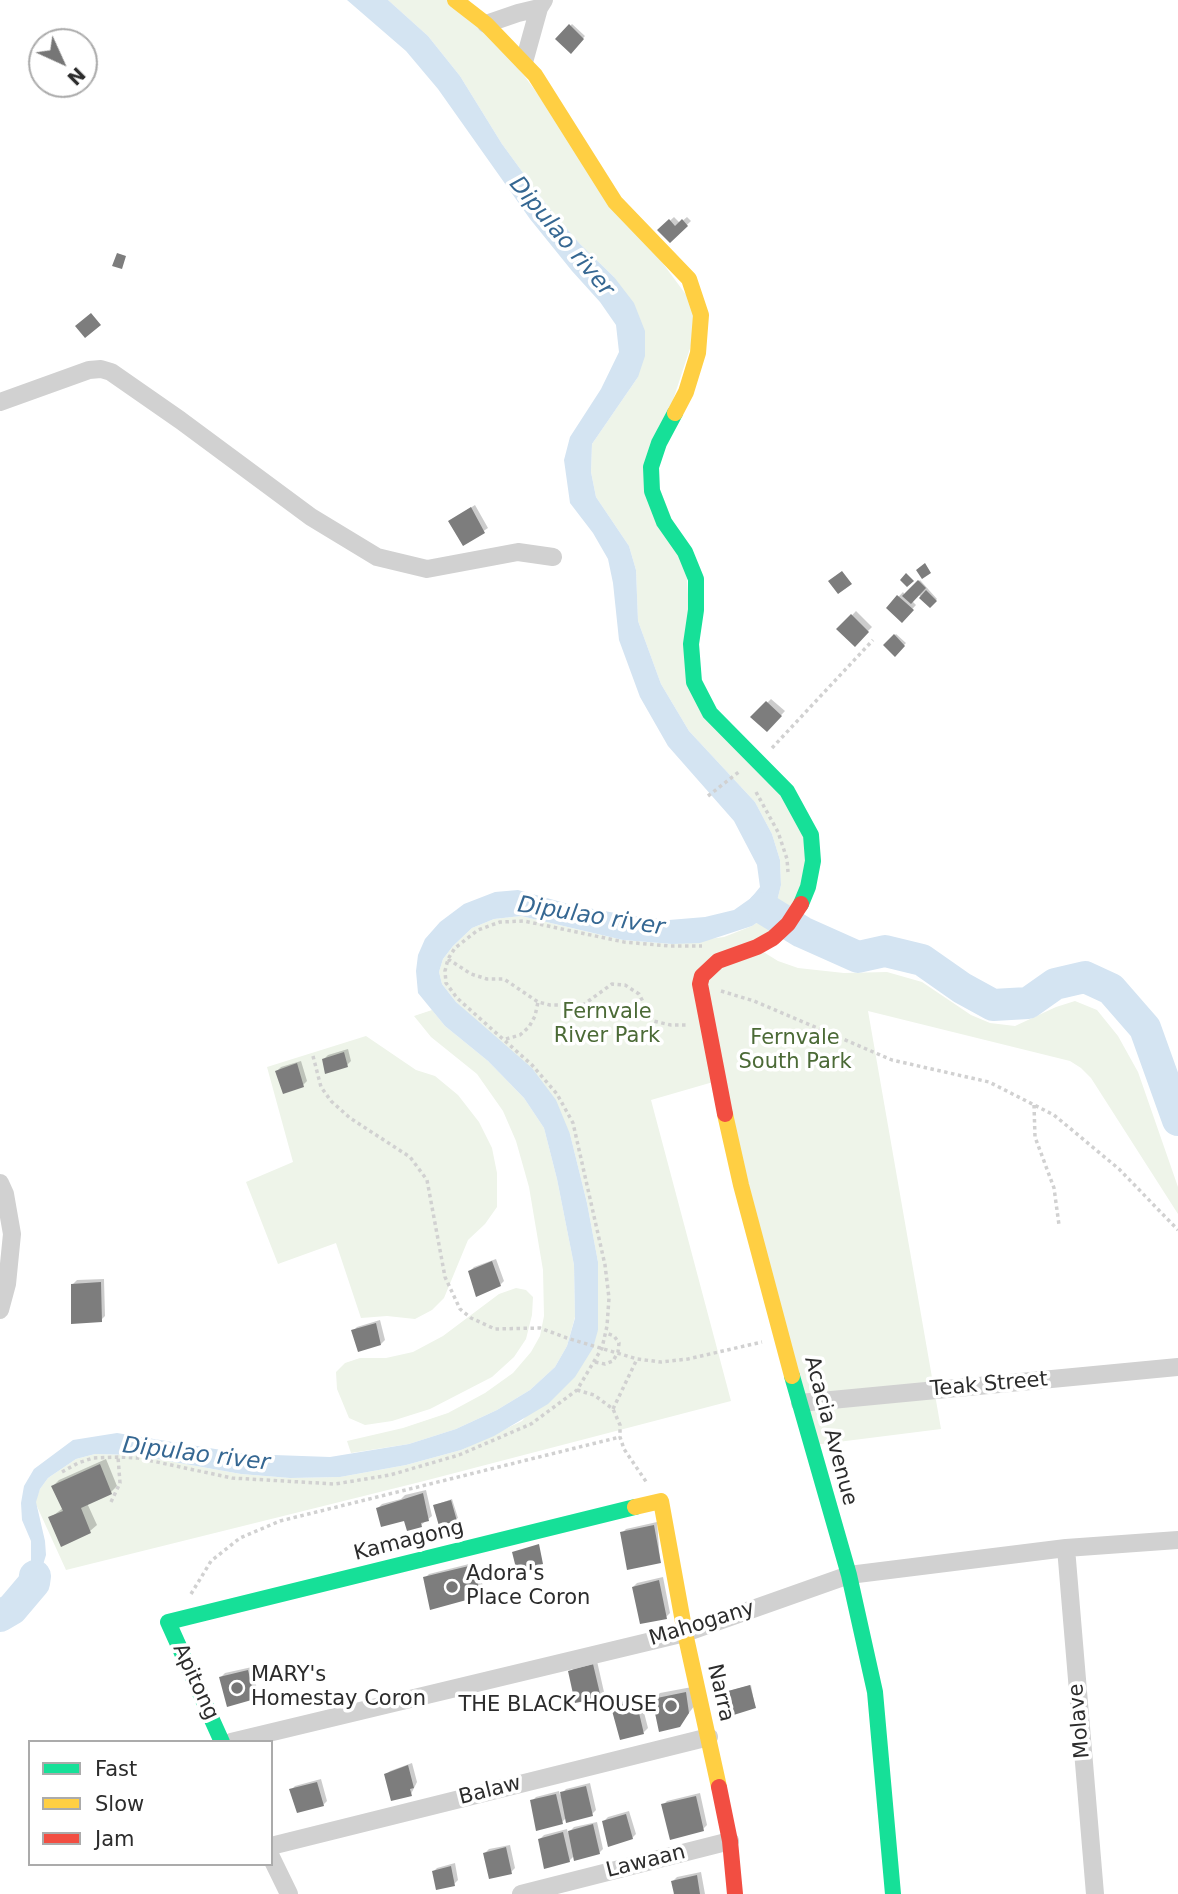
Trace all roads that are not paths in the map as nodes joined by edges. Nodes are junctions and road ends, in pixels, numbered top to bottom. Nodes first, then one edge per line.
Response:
1 (455, 0) edge
2 (542, 4) edge
3 (486, 24) junction
4 (524, 62) junction
5 (0, 402) edge
6 (553, 557) dead end
7 (0, 1183) edge
8 (0, 1310) edge
9 (1178, 1367) edge
10 (800, 1403) junction
11 (661, 1502) joint
12 (1178, 1540) edge
13 (1066, 1548) junction
14 (849, 1575) junction
15 (175, 1620) joint
16 (685, 1633) junction
17 (709, 1737) junction
18 (221, 1740) edge
19 (239, 1740) edge
20 (730, 1841) junction
21 (273, 1846) edge
22 (273, 1861) edge
23 (289, 1894) edge
24 (521, 1894) edge
25 (735, 1894) edge
26 (892, 1894) edge
27 (1095, 1894) edge

1 - 3 street
2 - 3 street
2 - 4 street
3 - 4 street
4 - 10 street, Acacia Avenue
5 - 6 street
7 - 8 street
9 - 10 street, Teak Street
10 - 14 street, Acacia Avenue
11 - 15 street, Kamagong
11 - 16 street, Narra
12 - 13 street, Mahogany
13 - 14 street, Mahogany
13 - 27 street, Molave
14 - 16 street, Mahogany
14 - 26 street, Acacia Avenue
15 - 18 street, Apitong
16 - 17 street, Narra
16 - 19 street, Mahogany
17 - 20 street, Narra
17 - 21 street, Balaw
20 - 24 street, Lawaan
20 - 25 street, Narra
22 - 23 street

